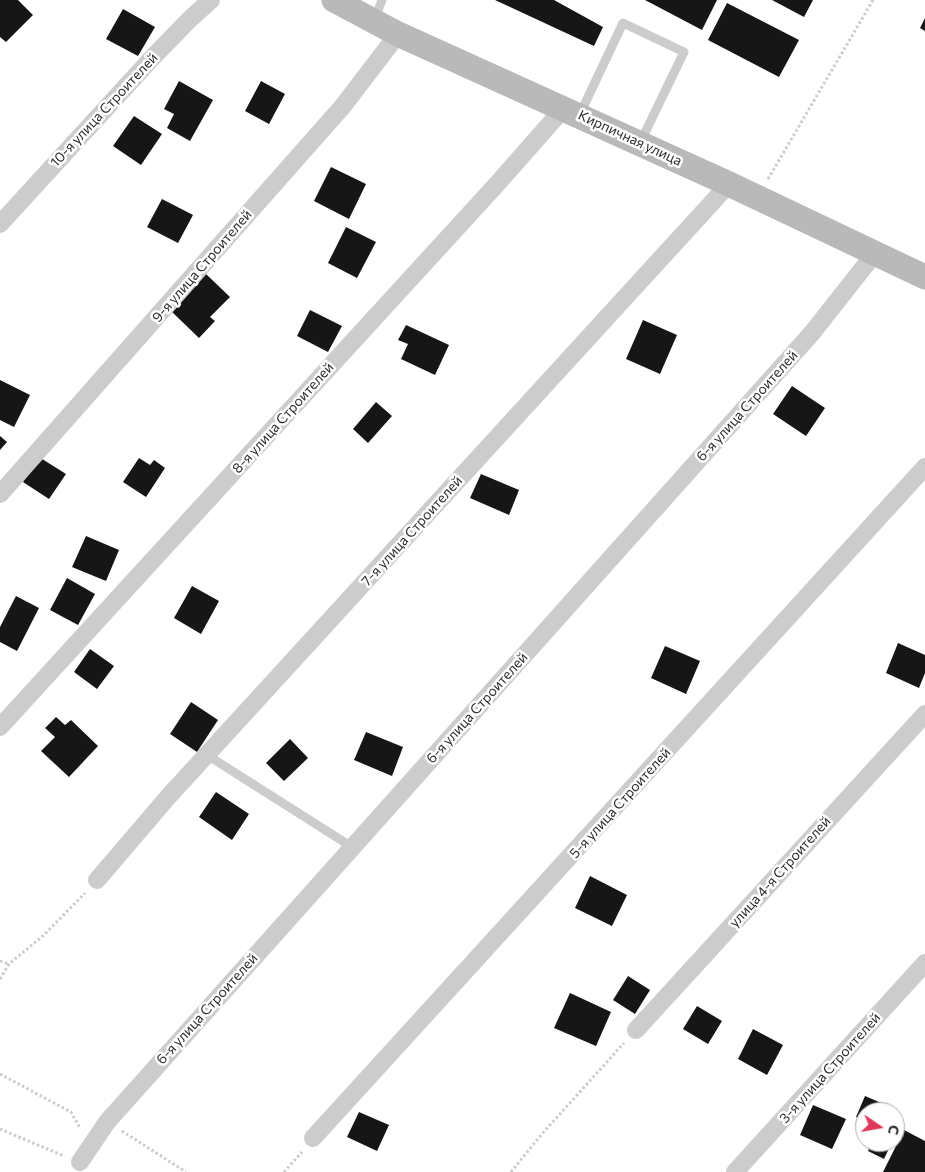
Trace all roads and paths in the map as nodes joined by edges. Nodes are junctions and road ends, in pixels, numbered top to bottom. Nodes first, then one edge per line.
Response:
1 (212, 0) edge
2 (334, 0) edge
3 (873, 0) edge
4 (378, 11) edge
5 (398, 34) junction
6 (571, 112) junction
7 (640, 143) junction
8 (729, 184) junction
9 (757, 197) junction
10 (0, 224) edge
11 (875, 253) junction
12 (925, 277) edge
13 (925, 467) edge
14 (0, 494) edge
15 (925, 714) edge
16 (0, 727) edge
17 (207, 755) junction
18 (352, 847) junction
19 (97, 880) joint
20 (0, 961) edge
21 (925, 963) edge
22 (9, 964) junction
23 (0, 979) edge
24 (636, 1030) joint
25 (0, 1074) edge
26 (106, 1122) junction
27 (0, 1129) edge
28 (313, 1138) joint
29 (80, 1162) junction
30 (186, 1172) edge
31 (284, 1172) edge
32 (511, 1172) edge
33 (735, 1172) edge

1 - 10 street, 10-я улица Строителей
2 - 4 main road, Кирпичная улица
3 - 9 path
4 - 5 main road, Кирпичная улица
5 - 6 main road, Кирпичная улица
5 - 14 street, 9-я улица Строителей
6 - 7 main road, Кирпичная улица
6 - 7 lane
6 - 16 street, 8-я улица Строителей
7 - 8 main road, Кирпичная улица
8 - 9 main road, Кирпичная улица
8 - 17 street, 7-я улица Строителей
9 - 11 main road, Кирпичная улица
11 - 12 main road, Кирпичная улица
11 - 18 street, 6-я улица Строителей
13 - 28 street, 5-я улица Строителей
15 - 24 street, улица 4-я Строителей
17 - 18 lane
17 - 19 street, 7-я улица Строителей
18 - 26 street, 6-я улица Строителей
19 - 22 path
20 - 22 path
21 - 33 street, 3-я улица Строителей
22 - 23 path
24 - 32 path
25 - 29 path
26 - 29 street, 6-я улица Строителей
26 - 30 path
27 - 29 path
28 - 31 path

